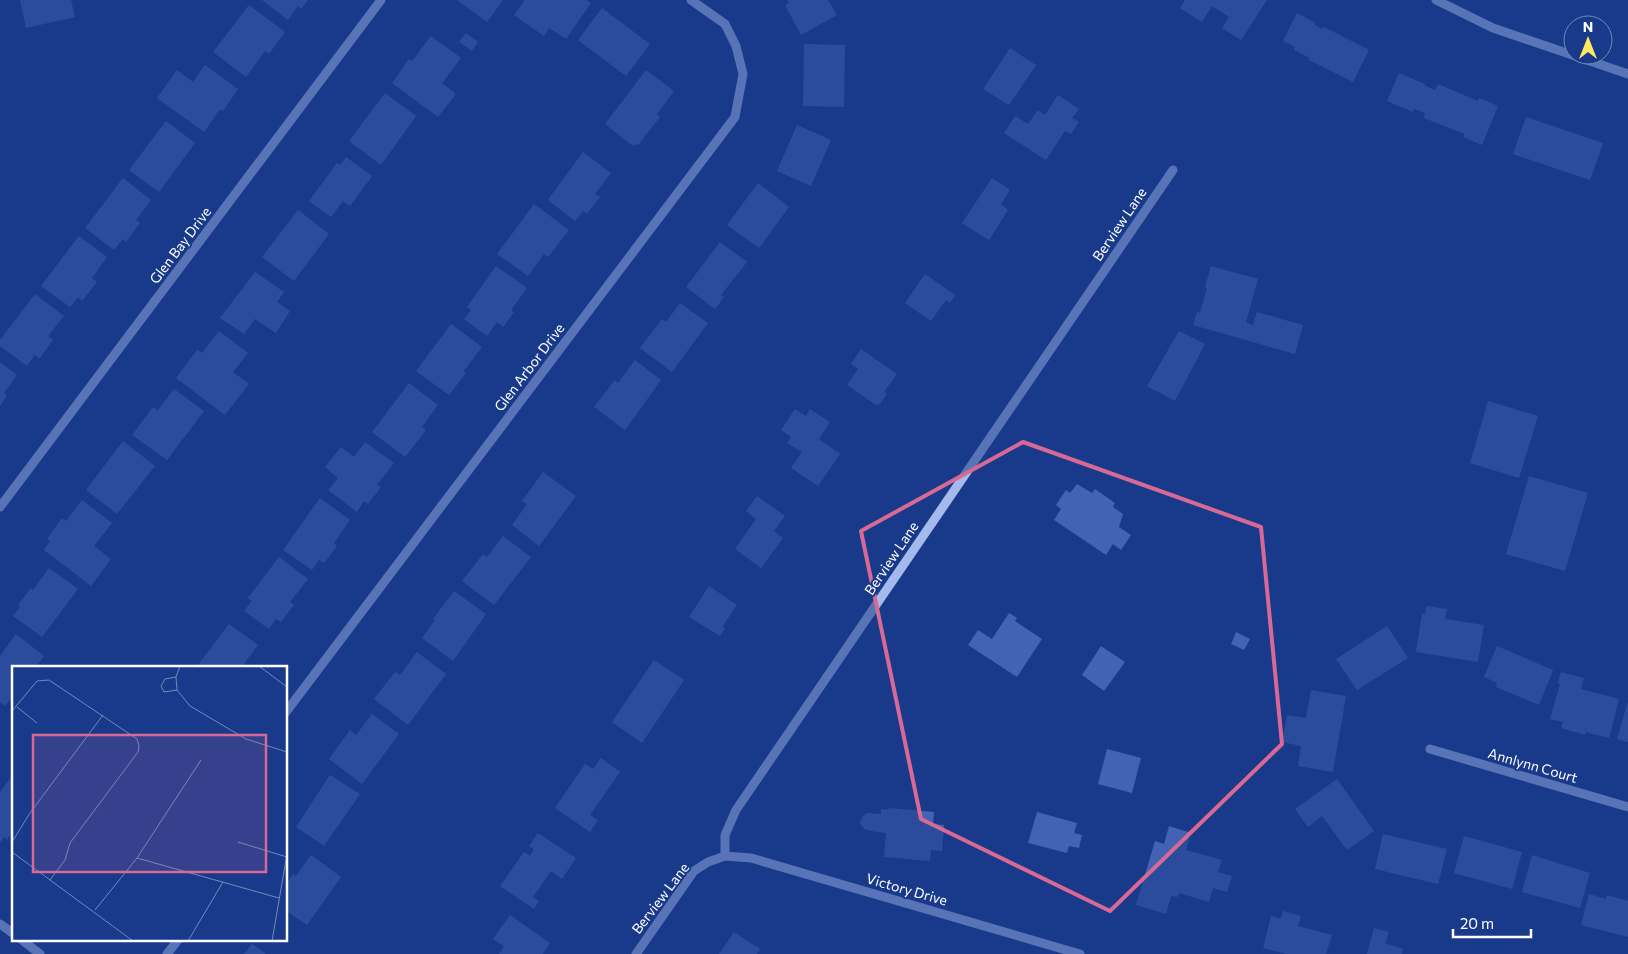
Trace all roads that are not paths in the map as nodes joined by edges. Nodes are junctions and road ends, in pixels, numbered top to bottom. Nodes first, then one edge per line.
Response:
1 (381, 0) edge
2 (691, 0) edge
3 (1436, 0) edge
4 (1628, 74) edge
5 (1172, 170) dead end
6 (0, 507) edge
7 (288, 709) edge
8 (1430, 749) dead end
9 (1628, 807) edge
10 (725, 856) junction
11 (0, 924) edge
12 (12, 933) edge
13 (25, 942) edge
14 (176, 942) edge
15 (40, 954) edge
16 (167, 954) edge
17 (636, 954) edge
18 (1080, 954) edge

1 - 6 street, Glen Bay Drive
2 - 7 street, Glen Arbor Drive
3 - 4 street
5 - 10 street, Berview Lane
8 - 9 street, Annlynn Court
10 - 17 street, Berview Lane
10 - 18 street, Victory Drive
11 - 12 street
13 - 15 street
14 - 16 street

